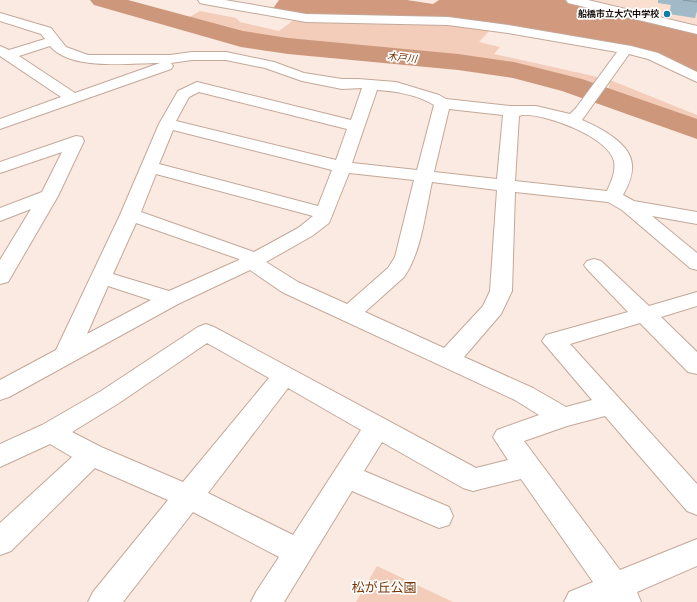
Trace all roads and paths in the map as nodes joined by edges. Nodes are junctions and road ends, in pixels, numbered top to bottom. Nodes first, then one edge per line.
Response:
1 (204, 0) edge
2 (572, 0) edge
3 (0, 17) edge
4 (23, 24) junction
5 (0, 30) edge
6 (697, 30) edge
7 (46, 43) dead end
8 (626, 49) junction
9 (4, 52) edge
10 (86, 59) junction
11 (166, 66) dead end
12 (52, 70) junction
13 (697, 78) edge
14 (372, 85) junction
15 (74, 99) junction
16 (442, 103) junction
17 (511, 112) junction
18 (577, 116) junction
19 (3, 119) edge
20 (167, 124) junction
21 (357, 126) junction
22 (150, 167) junction
23 (342, 167) junction
24 (0, 168) edge
25 (423, 175) junction
26 (506, 184) junction
27 (49, 196) junction
28 (621, 201) junction
29 (324, 213) junction
30 (0, 215) edge
31 (130, 216) junction
32 (697, 218) edge
33 (251, 262) junction
34 (697, 264) edge
35 (594, 265) dead end
36 (0, 277) edge
37 (101, 277) junction
38 (170, 299) junction
39 (697, 300) edge
40 (349, 314) junction
41 (645, 315) junction
42 (66, 354) junction
43 (448, 359) junction
44 (697, 366) edge
45 (284, 376) junction
46 (0, 391) edge
47 (612, 405) junction
48 (563, 417) junction
49 (378, 426) junction
50 (51, 432) junction
51 (91, 455) junction
52 (0, 456) edge
53 (527, 466) junction
54 (346, 476) junction
55 (188, 496) junction
56 (697, 503) edge
57 (439, 516) dead end
58 (0, 542) edge
59 (298, 552) junction
60 (697, 552) edge
61 (620, 595) edge
62 (104, 602) edge
63 (267, 602) edge
64 (580, 602) edge

1 - 8 street
2 - 6 street
3 - 4 street
4 - 5 street
4 - 10 street
7 - 9 street
8 - 13 street
8 - 18 street
9 - 12 street
10 - 12 street
10 - 14 street
11 - 15 street
12 - 15 street
14 - 16 street
14 - 21 street
15 - 19 street
16 - 17 street
16 - 25 street
17 - 18 street
17 - 26 street
18 - 28 street
20 - 21 street
20 - 22 street
20 - 23 street
21 - 23 street
22 - 29 street
22 - 31 street
23 - 25 street
23 - 29 street
24 - 27 street
25 - 26 street
25 - 40 street
26 - 28 street
26 - 43 street
27 - 30 street
27 - 36 street
28 - 32 street
28 - 34 street
29 - 33 street
31 - 33 street
31 - 37 street
33 - 38 street
33 - 40 street
35 - 41 street
37 - 38 street
37 - 42 street
38 - 42 street
39 - 41 street
40 - 43 street
41 - 44 street
41 - 47 street
42 - 46 street
43 - 48 street
45 - 49 street
45 - 50 street
45 - 55 street
47 - 48 street
47 - 56 street
48 - 53 street
49 - 53 street
49 - 54 street
50 - 51 street
50 - 52 street
51 - 55 street
51 - 58 street
53 - 61 street
54 - 57 street
54 - 59 street
55 - 59 street
55 - 62 street
59 - 63 street
60 - 61 street
61 - 64 street

